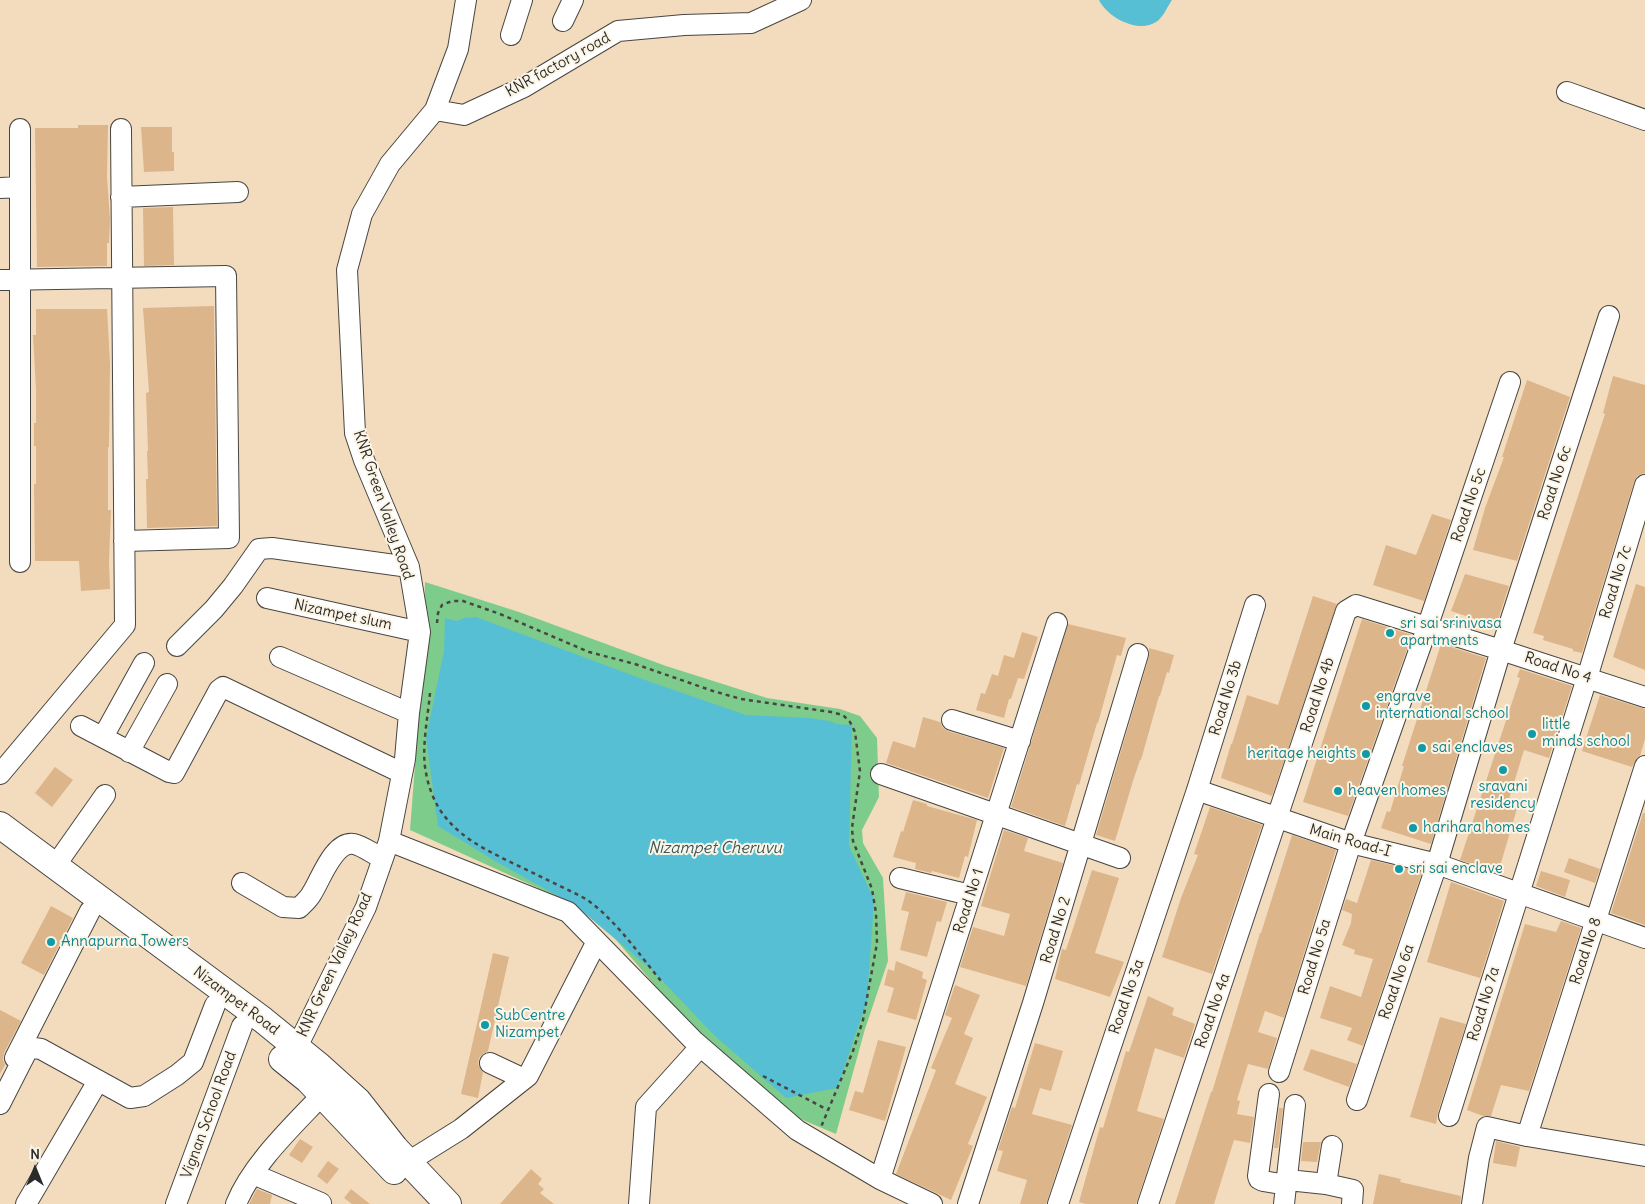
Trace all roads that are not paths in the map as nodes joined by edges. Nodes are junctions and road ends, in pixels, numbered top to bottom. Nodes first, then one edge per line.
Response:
1 (466, 0) edge
2 (522, 0) edge
3 (573, 0) edge
4 (801, 0) edge
5 (563, 21) dead end
6 (511, 36) dead end
7 (1567, 92) dead end
8 (434, 110) junction
9 (1645, 120) edge
10 (20, 129) dead end
11 (120, 129) dead end
12 (20, 187) junction
13 (0, 188) edge
14 (238, 192) dead end
15 (121, 197) junction
16 (122, 278) junction
17 (20, 279) junction
18 (0, 280) edge
19 (1609, 316) dead end
20 (1510, 382) dead end
21 (1645, 485) edge
22 (124, 541) junction
23 (20, 562) dead end
24 (409, 567) junction
25 (267, 598) dead end
26 (1356, 605) joint
27 (1255, 606) dead end
28 (1057, 623) dead end
29 (1427, 628) junction
30 (428, 630) junction
31 (177, 646) dead end
32 (1501, 650) junction
33 (1138, 654) dead end
34 (280, 657) dead end
35 (144, 663) dead end
36 (1587, 678) junction
37 (167, 684) dead end
38 (1645, 697) edge
39 (409, 713) junction
40 (952, 720) dead end
41 (81, 726) dead end
42 (103, 736) junction
43 (1020, 741) junction
44 (129, 752) junction
45 (1645, 766) edge
46 (402, 773) junction
47 (0, 774) edge
48 (881, 774) dead end
49 (1197, 790) junction
50 (105, 795) dead end
51 (996, 814) junction
52 (1278, 818) junction
53 (0, 825) edge
54 (1351, 843) junction
55 (0, 844) edge
56 (1081, 844) junction
57 (385, 850) junction
58 (1120, 858) dead end
59 (1437, 864) junction
60 (55, 866) junction
61 (900, 878) dead end
62 (242, 883) dead end
63 (1518, 893) junction
64 (970, 896) junction
65 (90, 911) junction
66 (1596, 920) junction
67 (1645, 938) edge
68 (594, 947) dead end
69 (214, 1005) junction
70 (242, 1026) junction
71 (700, 1046) junction
72 (296, 1047) junction
73 (490, 1063) dead end
74 (1279, 1072) dead end
75 (524, 1079) junction
76 (98, 1081) junction
77 (0, 1087) edge
78 (1269, 1094) dead end
79 (322, 1095) junction
80 (1357, 1100) dead end
81 (0, 1104) edge
82 (1295, 1105) dead end
83 (1449, 1116) dead end
84 (363, 1123) junction
85 (1527, 1136) junction
86 (1332, 1146) dead end
87 (1645, 1156) edge
88 (408, 1162) junction
89 (253, 1174) junction
90 (880, 1179) junction
91 (1326, 1184) junction
92 (1287, 1190) edge
93 (321, 1203) edge
94 (26, 1204) edge
95 (176, 1204) edge
96 (236, 1204) edge
97 (429, 1204) edge
98 (448, 1204) edge
99 (639, 1204) edge
100 (932, 1204) edge
101 (968, 1204) edge
102 (1058, 1204) edge
103 (1148, 1204) edge
104 (1352, 1204) edge
105 (1472, 1204) edge

1 - 8 street, KNR Green Valley Road
2 - 6 street
3 - 5 street
4 - 8 street, KNR factory road
7 - 9 street
8 - 24 street, KNR Green Valley Road
10 - 12 street
11 - 15 street
12 - 13 street
12 - 17 street
14 - 15 street
15 - 16 street
16 - 17 street
16 - 22 street
16 - 22 street
17 - 18 street
17 - 23 street
19 - 32 street, Road No 6c
20 - 29 street, Road No 5c
21 - 36 street, Road No 7c
22 - 47 street
24 - 30 street, KNR Green Valley Road
24 - 31 street
25 - 30 street, Nizampet slum
26 - 29 street, Road No 4
26 - 52 street, Road No 4b
27 - 49 street, Road No 3b
28 - 43 street, Road No 1
29 - 32 street, Road No 4
29 - 54 street, Road No 5c
30 - 39 street, KNR Green Valley Road
32 - 36 street, Road No 4
32 - 59 street, Road No 6c
33 - 56 street, Road No 2
34 - 39 street
35 - 42 street
36 - 38 street, Road No 4
36 - 63 street, Road No 7c
37 - 44 street
39 - 46 street, KNR Green Valley Road
40 - 43 street
41 - 42 street
42 - 44 street
43 - 51 street, Road No 1
44 - 46 street
45 - 66 street, Road No 8
46 - 57 street, KNR Green Valley Road
48 - 51 street
49 - 52 street, Main Road-I
49 - 102 street, Road No 3a
50 - 60 street
51 - 56 street
51 - 64 street, Road No 1
52 - 54 street, Main Road-I
52 - 103 street, Road No 4a
53 - 60 main road, Nizampet Road
54 - 59 street, Main Road-I
54 - 74 street, Road No 5a
55 - 65 main road, Nizampet Road
56 - 58 street
56 - 101 street, Road No 2
57 - 62 street
57 - 71 street
57 - 72 street, KNR Green Valley Road
59 - 63 street, Main Road-I
59 - 80 street, Road No 6a
60 - 72 main road, Nizampet Road
61 - 64 street
63 - 66 street, Main Road-I
63 - 83 street, Road No 7a
64 - 90 street, Road No 1
65 - 69 main road, Nizampet Road
65 - 77 street
66 - 67 street, Main Road-I
66 - 85 street, Road No 8
68 - 75 street
69 - 70 main road, Nizampet Road
69 - 76 street
70 - 79 main road, Nizampet Road
70 - 95 street, Vignan School Road
71 - 90 street
71 - 99 street
72 - 84 main road, Nizampet Road
73 - 75 street
75 - 88 street
76 - 81 street
76 - 94 street
78 - 92 street
79 - 84 main road, Nizampet Road
79 - 89 street
82 - 92 street
84 - 88 main road, Nizampet Road
84 - 97 main road, Nizampet Road
85 - 87 street
85 - 105 street
86 - 91 street
88 - 98 main road, Nizampet Road
89 - 93 street
89 - 96 street
90 - 100 street
91 - 92 street
91 - 104 street

